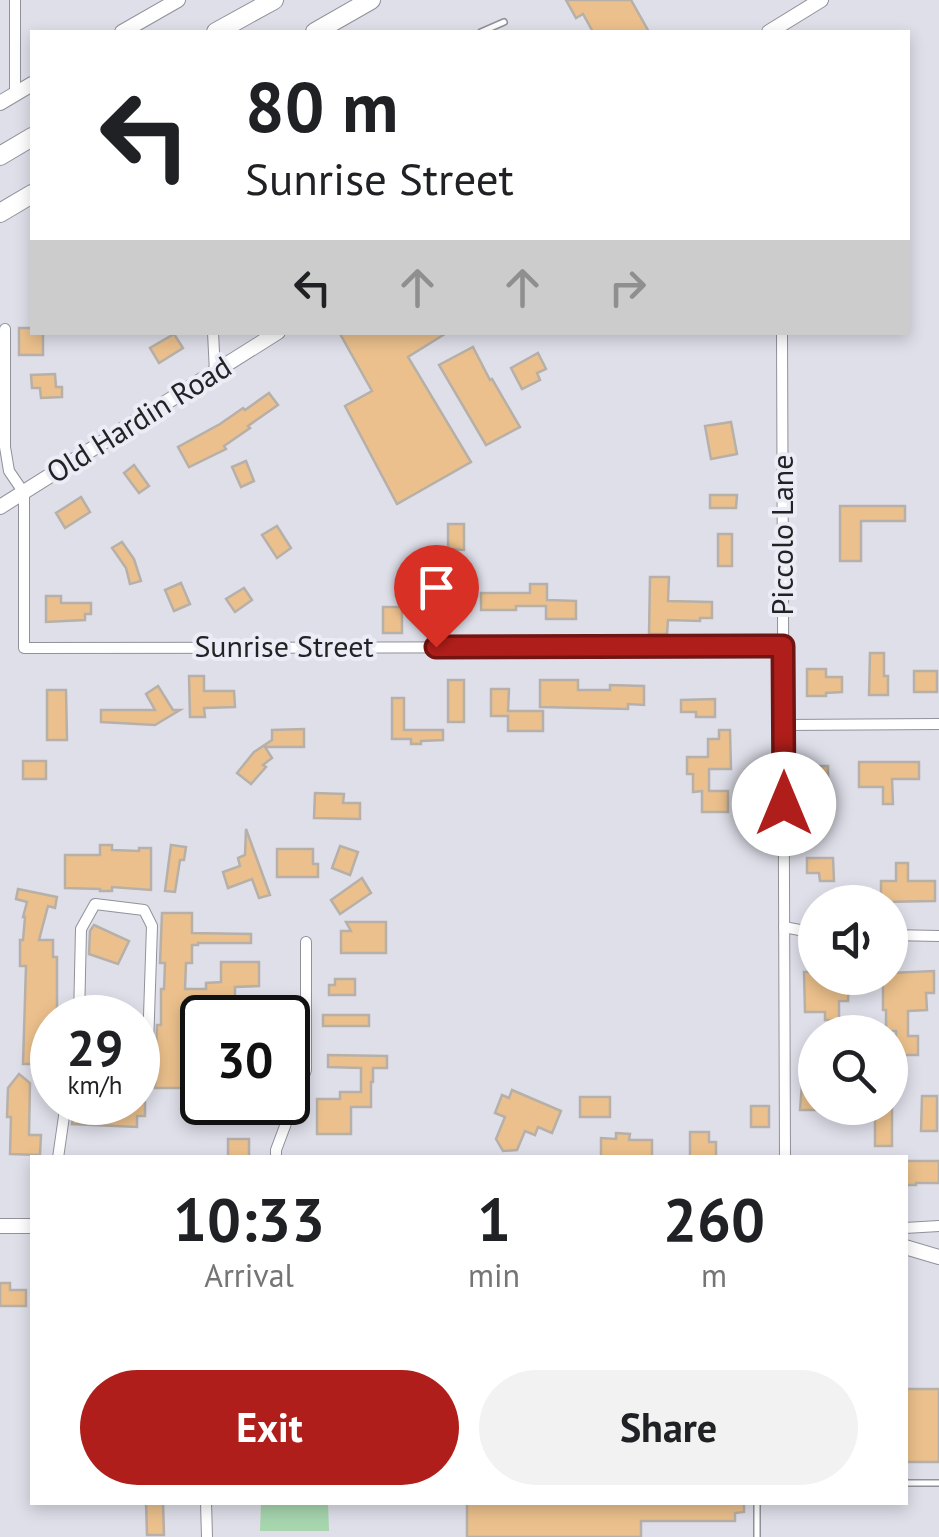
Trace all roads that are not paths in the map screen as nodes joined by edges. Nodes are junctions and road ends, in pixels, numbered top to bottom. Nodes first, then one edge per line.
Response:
1 (15, 0) edge
2 (178, 0) edge
3 (274, 0) edge
4 (371, 0) edge
5 (821, 0) edge
6 (504, 22) dead end
7 (126, 30) edge
8 (220, 30) edge
9 (318, 30) edge
10 (486, 30) edge
11 (777, 30) edge
12 (30, 85) edge
13 (15, 94) junction
14 (0, 102) edge
15 (30, 138) edge
16 (0, 156) edge
17 (30, 195) edge
18 (0, 213) edge
19 (5, 329) dead end
20 (213, 335) edge
21 (273, 335) edge
22 (782, 335) edge
23 (214, 372) junction
24 (24, 493) junction
25 (0, 507) edge
26 (783, 646) junction
27 (939, 724) edge
28 (784, 725) junction
29 (784, 927) junction
30 (798, 930) edge
31 (908, 935) edge
32 (939, 936) edge
33 (306, 942) dead end
34 (80, 995) edge
35 (149, 995) edge
36 (63, 1125) edge
37 (58, 1155) edge
38 (276, 1155) edge
39 (785, 1155) edge
40 (0, 1226) edge
41 (30, 1226) edge
42 (939, 1226) edge
43 (908, 1228) edge
44 (908, 1248) edge
45 (939, 1257) edge
46 (908, 1482) edge
47 (939, 1482) edge
48 (206, 1505) edge
49 (757, 1505) edge
50 (206, 1537) edge
51 (757, 1537) edge

1 - 13 street
2 - 7 main road
3 - 8 highway
4 - 9 highway
5 - 11 main road
6 - 10 lane
12 - 13 main road
13 - 14 main road
15 - 16 highway
17 - 18 highway
19 - 24 street
20 - 23 street
21 - 23 main road, Old Hardin Road
22 - 26 street, Piccolo Lane
23 - 24 main road, Old Hardin Road
24 - 25 main road, Old Hardin Road
24 - 26 street, Sunrise Street
26 - 28 street, Piccolo Lane
27 - 28 street
28 - 29 street, Piccolo Lane
29 - 30 street
29 - 39 street, Piccolo Lane
31 - 32 street
33 - 38 street
34 - 35 street
36 - 37 street
40 - 41 main road
42 - 43 street
44 - 45 main road
46 - 47 lane
48 - 50 street
49 - 51 lane

